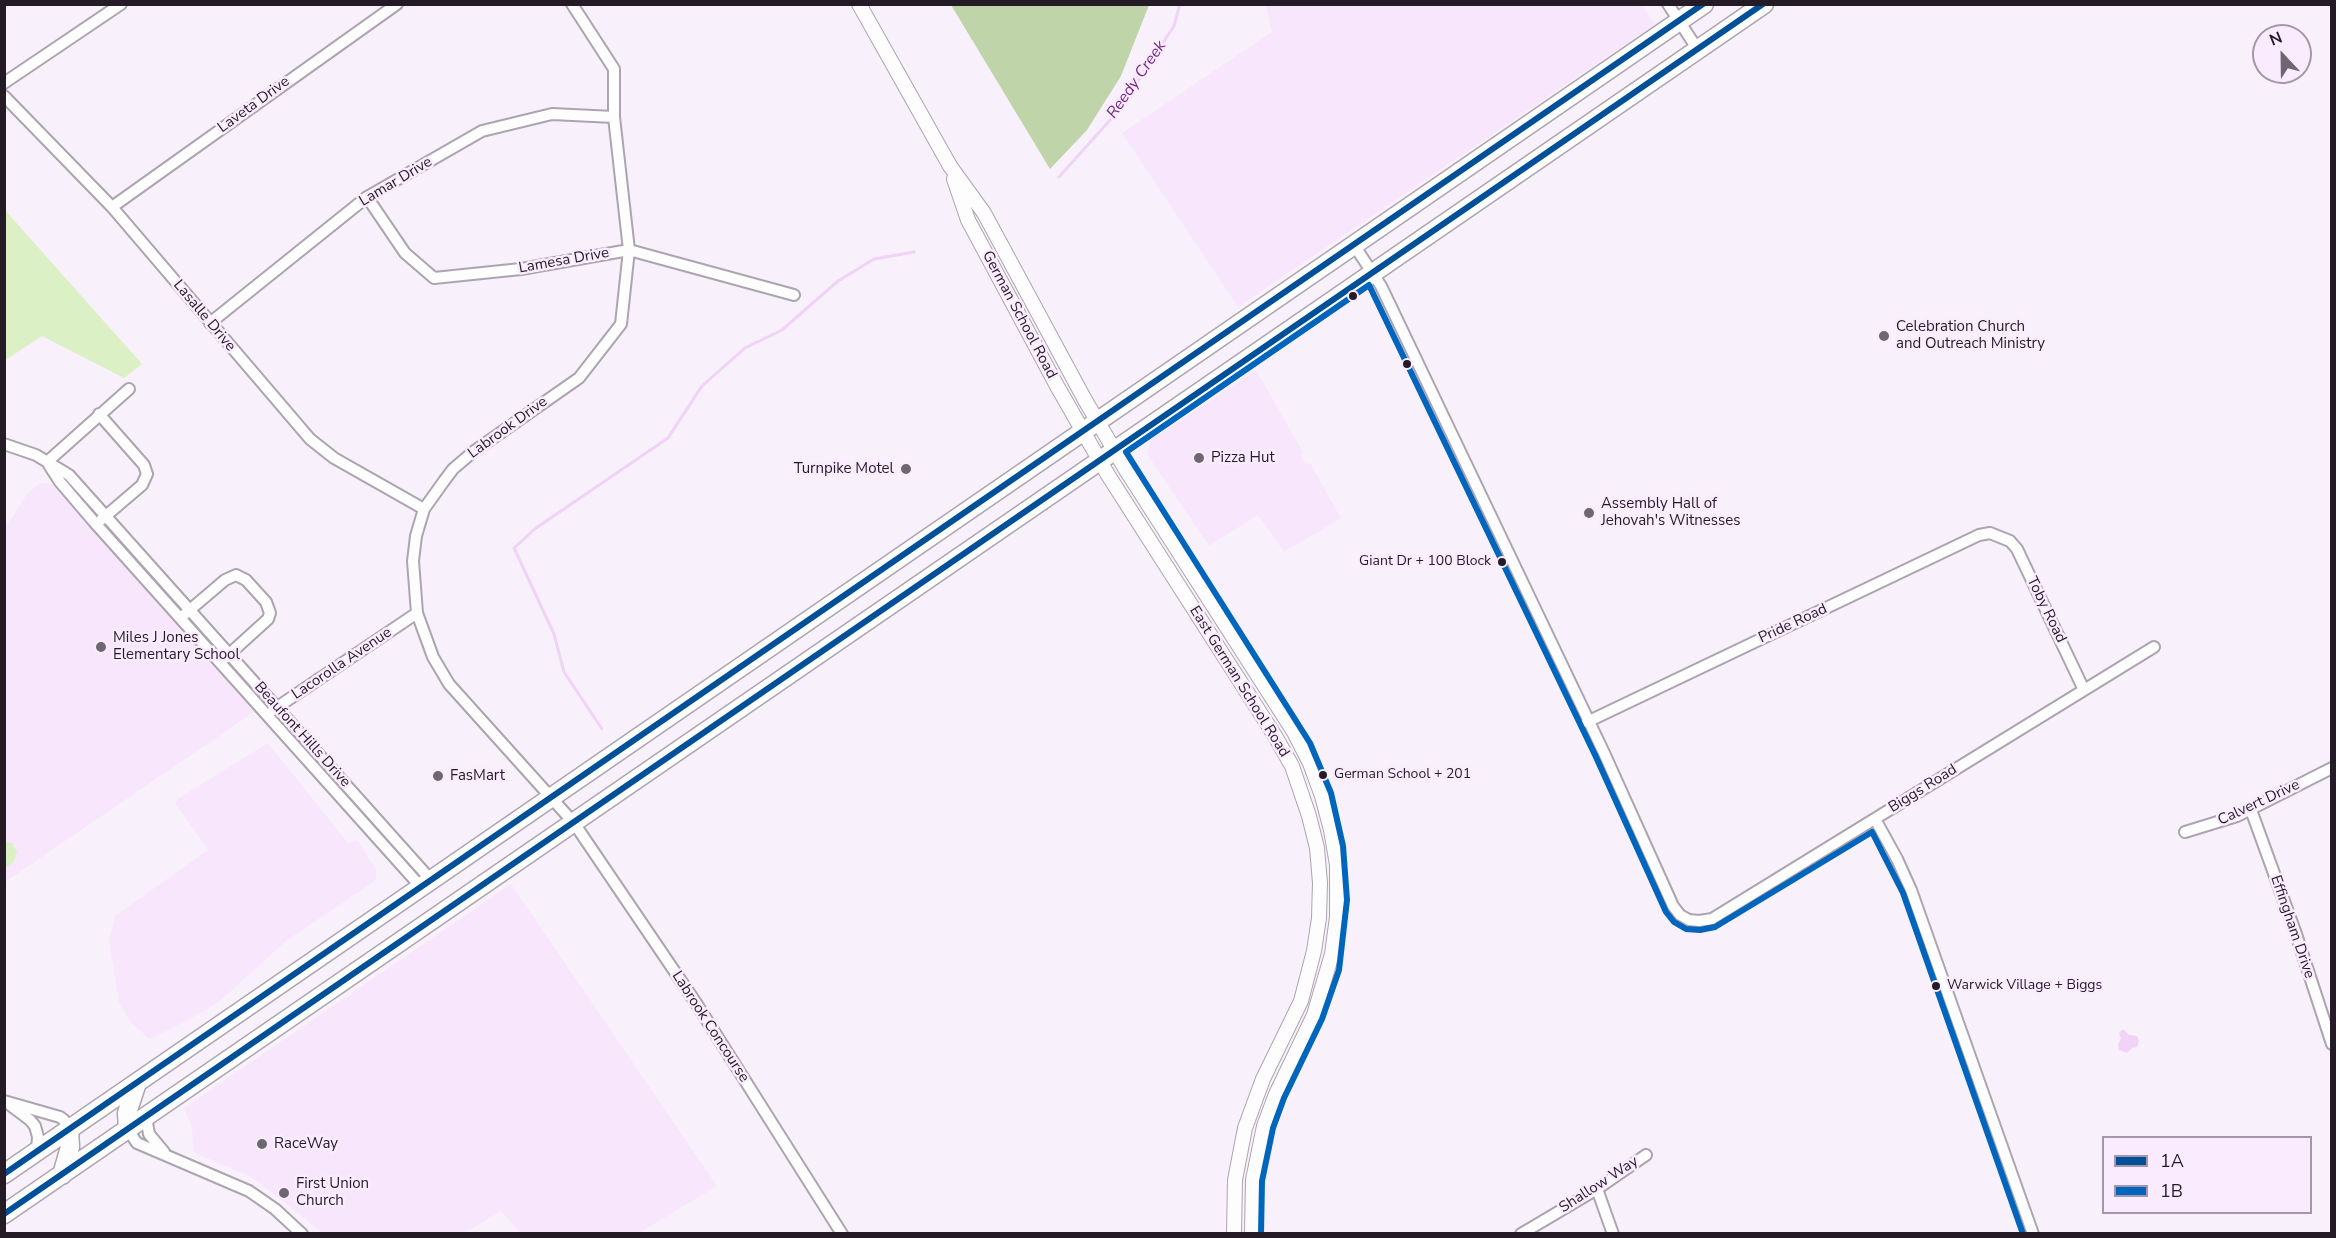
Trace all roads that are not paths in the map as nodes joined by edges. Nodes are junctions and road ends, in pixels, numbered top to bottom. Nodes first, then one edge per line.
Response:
1 (121, 4) edge
2 (397, 4) edge
3 (572, 4) edge
4 (859, 4) edge
5 (1668, 4) edge
6 (1704, 4) edge
7 (1764, 4) edge
8 (1680, 21) junction
9 (1698, 50) junction
10 (4, 83) edge
11 (4, 96) edge
12 (614, 117) junction
13 (368, 196) junction
14 (112, 207) junction
15 (1354, 245) junction
16 (629, 250) junction
17 (1373, 272) junction
18 (794, 295) dead end
19 (210, 323) junction
20 (129, 389) dead end
21 (99, 414) junction
22 (1090, 426) junction
23 (4, 444) edge
24 (1114, 449) junction
25 (1099, 460) junction
26 (47, 462) junction
27 (424, 509) junction
28 (106, 516) junction
29 (95, 523) junction
30 (2001, 536) joint
31 (190, 610) junction
32 (417, 613) junction
33 (181, 617) junction
34 (2154, 647) dead end
35 (229, 653) junction
36 (220, 662) junction
37 (2084, 690) junction
38 (1271, 698) junction
39 (1256, 707) junction
40 (277, 708) junction
41 (267, 714) junction
42 (1587, 722) junction
43 (2331, 768) edge
44 (552, 798) junction
45 (2251, 810) junction
46 (1875, 819) junction
47 (574, 823) junction
48 (2185, 832) dead end
49 (426, 884) junction
50 (2331, 1044) edge
51 (136, 1083) junction
52 (5, 1101) edge
53 (146, 1117) junction
54 (69, 1130) junction
55 (128, 1130) junction
56 (37, 1151) junction
57 (1646, 1155) dead end
58 (169, 1156) junction
59 (4, 1174) edge
60 (62, 1174) junction
61 (1597, 1189) junction
62 (4, 1214) edge
63 (302, 1233) edge
64 (842, 1233) edge
65 (1234, 1233) edge
66 (1252, 1233) edge
67 (1521, 1233) edge
68 (1613, 1233) edge
69 (2033, 1233) edge

1 - 10 street
2 - 14 street, Laveta Drive
3 - 12 street, Labrook Drive
4 - 22 street, German School Road
5 - 8 street
6 - 8 main road
7 - 9 main road
8 - 9 street
8 - 15 main road
9 - 17 main road
11 - 14 street, Lasalle Drive
12 - 13 street, Lamar Drive
12 - 16 street, Labrook Drive
13 - 16 street, Lamesa Drive
13 - 19 street, Lamar Drive
14 - 19 street, Lasalle Drive
15 - 17 street
15 - 22 main road
16 - 18 street, Lamesa Drive
16 - 27 street, Labrook Drive
17 - 24 main road
17 - 42 street
19 - 27 street, Lasalle Drive
20 - 21 street
21 - 26 street
21 - 28 street
22 - 24 street, German School Road
22 - 25 street, German School Road
22 - 44 main road
23 - 26 street, Beaufont Hills Drive
24 - 25 main road
24 - 38 street, East German School Road
25 - 39 street, East German School Road
25 - 47 main road
26 - 28 street, Beaufont Hills Drive
26 - 29 street, Beaufont Hills Drive
27 - 32 street, Labrook Drive
28 - 29 street
28 - 31 street, Beaufont Hills Drive
29 - 33 street, Beaufont Hills Drive
30 - 37 street, Toby Road
30 - 42 street, Pride Road
31 - 33 street
31 - 35 street, Beaufont Hills Drive
31 - 35 street
32 - 40 street, Lacorolla Avenue
32 - 44 street, Labrook Drive
33 - 36 street, Beaufont Hills Drive
34 - 37 street, Biggs Road
35 - 36 street
35 - 40 street, Beaufont Hills Drive
36 - 41 street, Beaufont Hills Drive
37 - 46 street, Biggs Road
38 - 39 street
38 - 66 street, East German School Road
39 - 65 street, East German School Road
40 - 41 street, Lacorolla Avenue
40 - 49 street, Beaufont Hills Drive
41 - 49 street, Beaufont Hills Drive
42 - 46 street, Biggs Road
43 - 45 street, Calvert Drive
44 - 47 street, Labrook Drive
44 - 49 main road
45 - 48 street, Calvert Drive
45 - 50 street, Effingham Drive
46 - 69 street
47 - 53 main road
47 - 64 street, Labrook Concourse
49 - 51 main road
51 - 54 main road
51 - 55 main road
52 - 54 street
52 - 56 street
53 - 55 main road
53 - 58 street
54 - 56 main road
54 - 60 main road
55 - 58 street
55 - 60 main road
56 - 59 main road
57 - 61 street, Shallow Way
58 - 63 street
60 - 62 main road
61 - 67 street, Shallow Way
61 - 68 street

